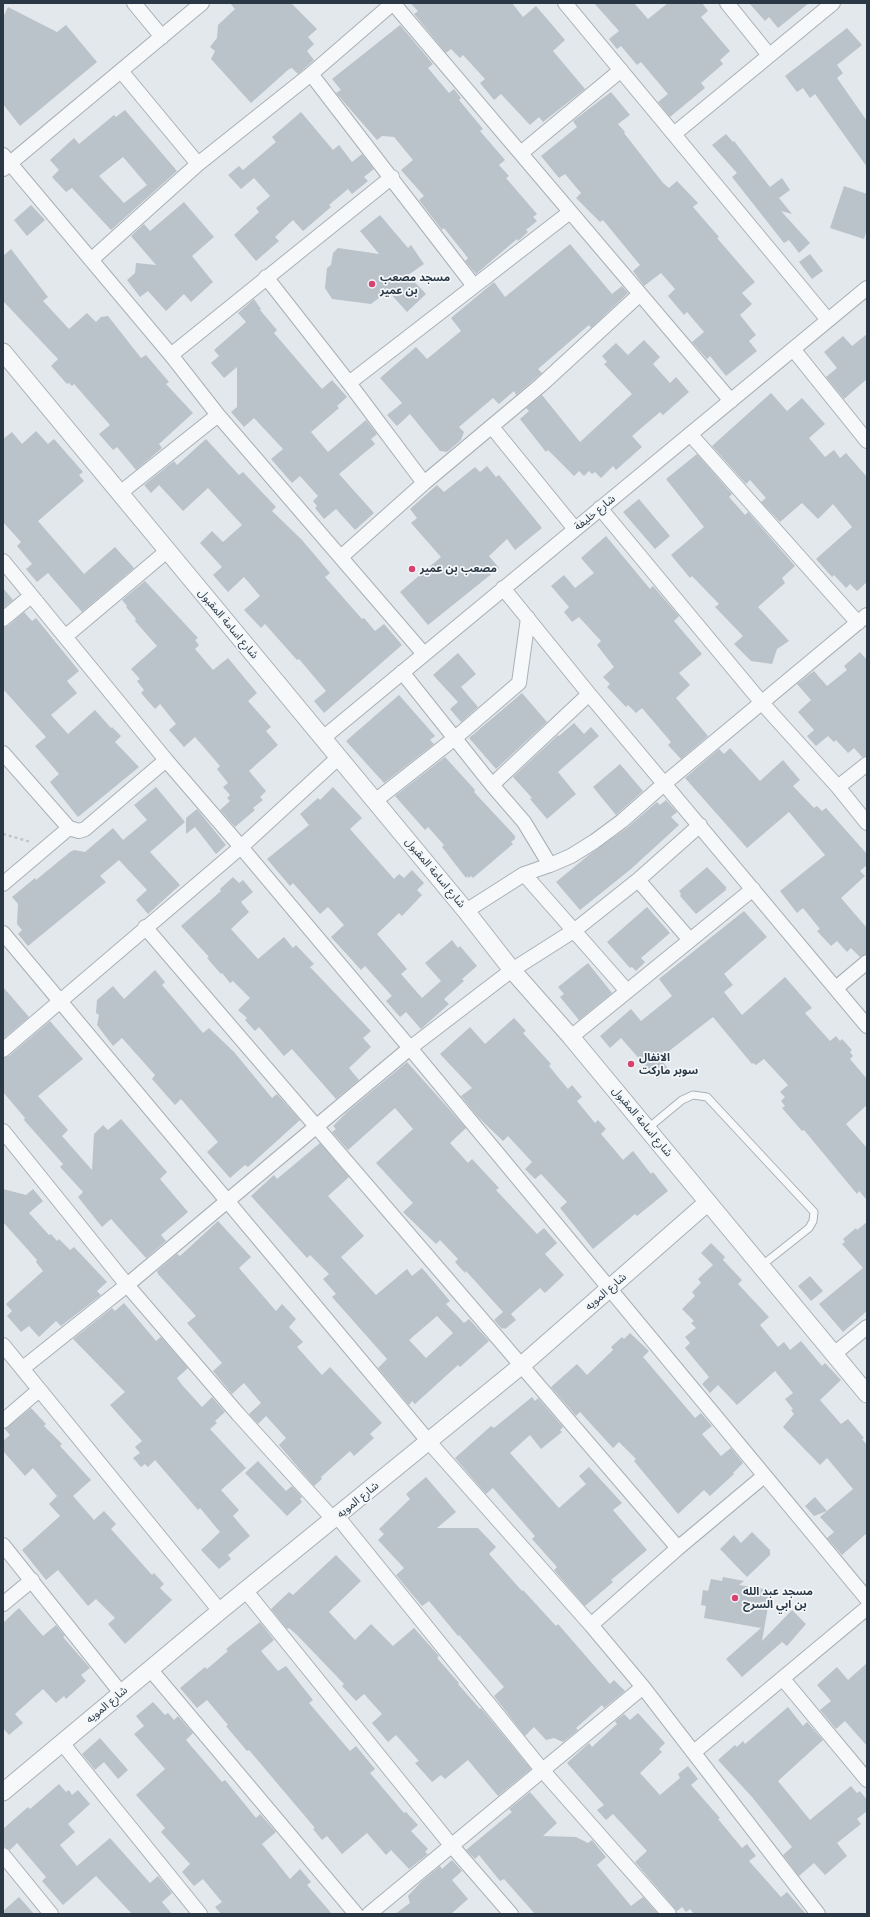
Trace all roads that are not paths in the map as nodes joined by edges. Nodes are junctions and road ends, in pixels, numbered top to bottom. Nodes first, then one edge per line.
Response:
1 (134, 3) edge
2 (202, 3) edge
3 (393, 3) edge
4 (565, 3) edge
5 (727, 3) edge
6 (833, 3) edge
7 (162, 37) junction
8 (769, 55) junction
9 (621, 70) junction
10 (121, 71) junction
11 (311, 74) junction
12 (674, 134) junction
13 (521, 153) junction
14 (5, 162) edge
15 (198, 164) junction
16 (392, 177) junction
17 (570, 212) junction
18 (91, 260) junction
19 (266, 277) junction
20 (474, 286) junction
21 (867, 288) edge
22 (640, 294) junction
23 (828, 320) junction
24 (793, 349) junction
25 (3, 352) edge
26 (171, 355) junction
27 (349, 383) junction
28 (731, 401) junction
29 (218, 414) junction
30 (492, 427) junction
31 (690, 434) junction
32 (867, 442) edge
33 (424, 483) junction
34 (120, 493) junction
35 (600, 508) junction
36 (575, 529) junction
37 (168, 551) junction
38 (341, 557) junction
39 (3, 561) edge
40 (504, 588) junction
41 (31, 596) junction
42 (3, 618) edge
43 (528, 618) junction
44 (862, 619) edge
45 (66, 636) junction
46 (424, 654) junction
47 (402, 672) junction
48 (589, 694) junction
49 (762, 703) junction
50 (323, 738) junction
51 (455, 738) junction
52 (3, 753) edge
53 (339, 757) junction
54 (166, 760) junction
55 (867, 764) edge
56 (666, 783) junction
57 (492, 785) junction
58 (838, 787) junction
59 (375, 801) junction
60 (867, 823) edge
61 (700, 825) junction
62 (69, 828) junction
63 (241, 847) junction
64 (550, 865) junction
65 (524, 874) junction
66 (638, 880) junction
67 (3, 884) edge
68 (753, 889) junction
69 (466, 911) junction
70 (145, 927) junction
71 (575, 930) junction
72 (3, 933) edge
73 (690, 940) junction
74 (867, 962) edge
75 (512, 970) junction
76 (836, 988) junction
77 (627, 991) junction
78 (60, 1001) junction
79 (867, 1026) edge
80 (571, 1037) junction
81 (410, 1048) junction
82 (3, 1050) edge
83 (316, 1126) junction
84 (647, 1129) junction
85 (3, 1131) edge
86 (227, 1201) junction
87 (708, 1202) junction
88 (761, 1266) junction
89 (127, 1285) junction
90 (610, 1290) junction
91 (867, 1327) edge
92 (3, 1345) edge
93 (834, 1354) junction
94 (522, 1365) junction
95 (23, 1368) junction
96 (39, 1390) junction
97 (867, 1394) edge
98 (3, 1421) edge
99 (429, 1442) junction
100 (764, 1476) junction
101 (335, 1518) junction
102 (3, 1545) edge
103 (678, 1548) junction
104 (32, 1580) junction
105 (245, 1590) junction
106 (867, 1599) edge
107 (3, 1604) edge
108 (867, 1608) edge
109 (220, 1611) junction
110 (591, 1625) junction
111 (150, 1670) junction
112 (783, 1679) junction
113 (643, 1687) junction
114 (121, 1693) junction
115 (62, 1743) junction
116 (694, 1752) junction
117 (543, 1771) junction
118 (867, 1780) edge
119 (3, 1792) edge
120 (451, 1845) junction
121 (3, 1855) edge
122 (51, 1914) edge
123 (200, 1914) edge
124 (356, 1914) edge
125 (369, 1914) edge
126 (511, 1914) edge
127 (669, 1914) edge
128 (818, 1914) edge

1 - 7 street
2 - 7 street
3 - 11 street
3 - 13 street
4 - 9 street
5 - 8 street
6 - 8 street
7 - 10 street
8 - 12 street
9 - 12 street
9 - 13 street
10 - 14 street
10 - 15 street
11 - 15 street
11 - 16 street
12 - 23 street
13 - 17 street
14 - 18 street
15 - 18 street
16 - 19 street
16 - 20 street
17 - 20 street
17 - 22 street
18 - 26 street
19 - 26 street
19 - 27 street
20 - 27 street
21 - 23 street, شارع خليفة
22 - 28 street
22 - 30 street
23 - 24 street, شارع خليفة
24 - 28 street, شارع خليفة
24 - 32 street
25 - 34 street, شارع اسامة المقبول
26 - 29 street
27 - 33 street
28 - 31 street, شارع خليفة
29 - 34 street
29 - 38 street
30 - 33 street
30 - 36 street
31 - 35 street, شارع خليفة
31 - 44 street
33 - 38 street
34 - 37 street, شارع اسامة المقبول
35 - 36 street, شارع خليفة
35 - 49 street
36 - 40 street, شارع خليفة
37 - 45 street
37 - 50 street, شارع اسامة المقبول
38 - 46 street
39 - 41 street
40 - 43 street
40 - 46 street, شارع خليفة
41 - 42 street
41 - 45 street
43 - 48 street
43 - 51 street
44 - 49 street
45 - 54 street
46 - 47 street, شارع خليفة
47 - 50 street, شارع خليفة
47 - 51 street
48 - 56 street
48 - 57 street
49 - 56 street
49 - 58 street
50 - 53 street, شارع اسامة المقبول
51 - 57 street
51 - 59 street
52 - 62 street
53 - 59 street, شارع اسامة المقبول
53 - 63 street
54 - 62 street
54 - 63 street
55 - 58 street
56 - 61 street
56 - 64 street
57 - 64 street
58 - 60 street
59 - 69 street, شارع اسامة المقبول
61 - 66 street
61 - 68 street
62 - 67 street
63 - 70 street
63 - 81 street
64 - 65 street
65 - 69 street
65 - 71 street
66 - 71 street
66 - 73 street
68 - 73 street
68 - 76 street
69 - 75 street, شارع اسامة المقبول
70 - 78 street
70 - 83 street
71 - 75 street
71 - 77 street
72 - 78 street
73 - 77 street
74 - 76 street
75 - 80 street, شارع اسامة المقبول
75 - 81 street
76 - 79 street
77 - 80 street
78 - 82 street
78 - 86 street
80 - 84 street, شارع اسامة المقبول
81 - 83 street
81 - 90 street
83 - 86 street
83 - 94 street
84 - 87 street, شارع اسامة المقبول
84 - 88 lane
85 - 89 street
86 - 89 street
86 - 99 street
87 - 88 street, شارع اسامة المقبول
87 - 90 street, شارع المويه
88 - 93 street, شارع اسامة المقبول
89 - 95 street
89 - 101 street
90 - 94 street, شارع المويه
90 - 100 street
91 - 93 street
92 - 95 street
93 - 97 street, شارع اسامة المقبول
94 - 99 street, شارع المويه
94 - 103 street
95 - 96 street
96 - 98 street
96 - 109 street
99 - 101 street, شارع المويه
99 - 110 street
100 - 103 street
100 - 106 street
101 - 105 street, شارع المويه
101 - 117 street
102 - 104 street
103 - 110 street
104 - 107 street
104 - 114 street
105 - 109 street, شارع المويه
105 - 120 street
108 - 112 street
109 - 111 street, شارع المويه
110 - 113 street
111 - 114 street, شارع المويه
111 - 124 street
112 - 116 street
112 - 118 street
113 - 116 street
113 - 117 street
114 - 115 street, شارع المويه
115 - 119 street, شارع المويه
115 - 123 street
116 - 128 street
117 - 120 street
117 - 127 street
120 - 125 street
120 - 126 street
121 - 122 street

